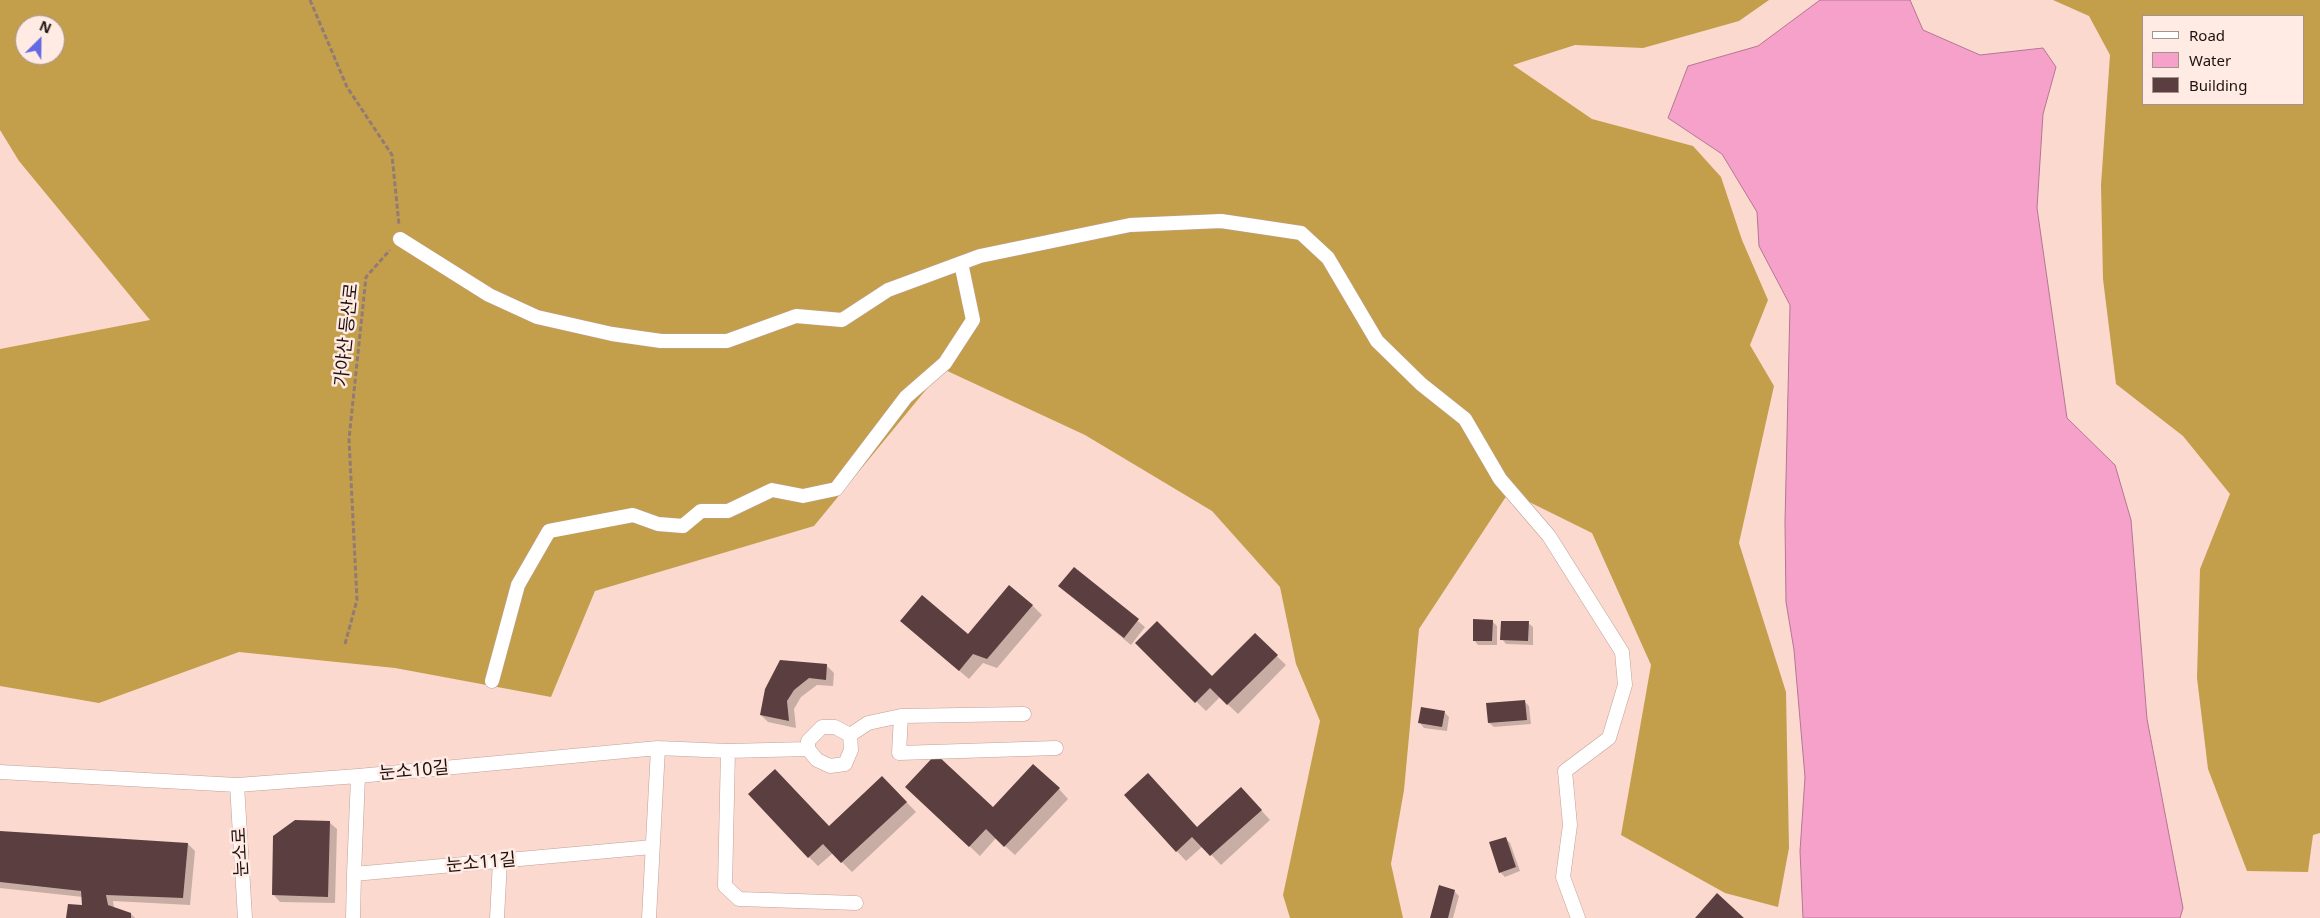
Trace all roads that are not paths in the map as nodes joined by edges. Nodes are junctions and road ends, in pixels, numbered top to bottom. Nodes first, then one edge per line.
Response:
1 (400, 239) road end
2 (961, 263) junction
3 (492, 681) dead end
4 (1024, 714) dead end
5 (901, 716) junction
6 (850, 735) junction
7 (658, 748) junction
8 (1056, 748) dead end
9 (808, 749) junction
10 (728, 751) junction
11 (0, 772) edge
12 (358, 776) junction
13 (237, 785) junction
14 (652, 847) junction
15 (500, 861) junction
16 (354, 874) junction
17 (856, 903) dead end
18 (245, 918) edge
19 (353, 918) edge
20 (498, 918) edge
21 (649, 918) edge
22 (1578, 918) edge

1 - 2 street
2 - 3 street
2 - 22 street
4 - 5 street
5 - 6 street
5 - 8 street
6 - 9 street
6 - 9 street
7 - 10 street, 눈소10길
7 - 12 street, 눈소10길
7 - 14 street
9 - 10 street, 눈소10길
10 - 17 street
11 - 13 street, 눈소10길
12 - 13 street, 눈소10길
12 - 16 street
13 - 18 street, 눈소로
14 - 15 street, 눈소11길
14 - 21 street
15 - 16 street, 눈소11길
15 - 20 street
16 - 19 street

